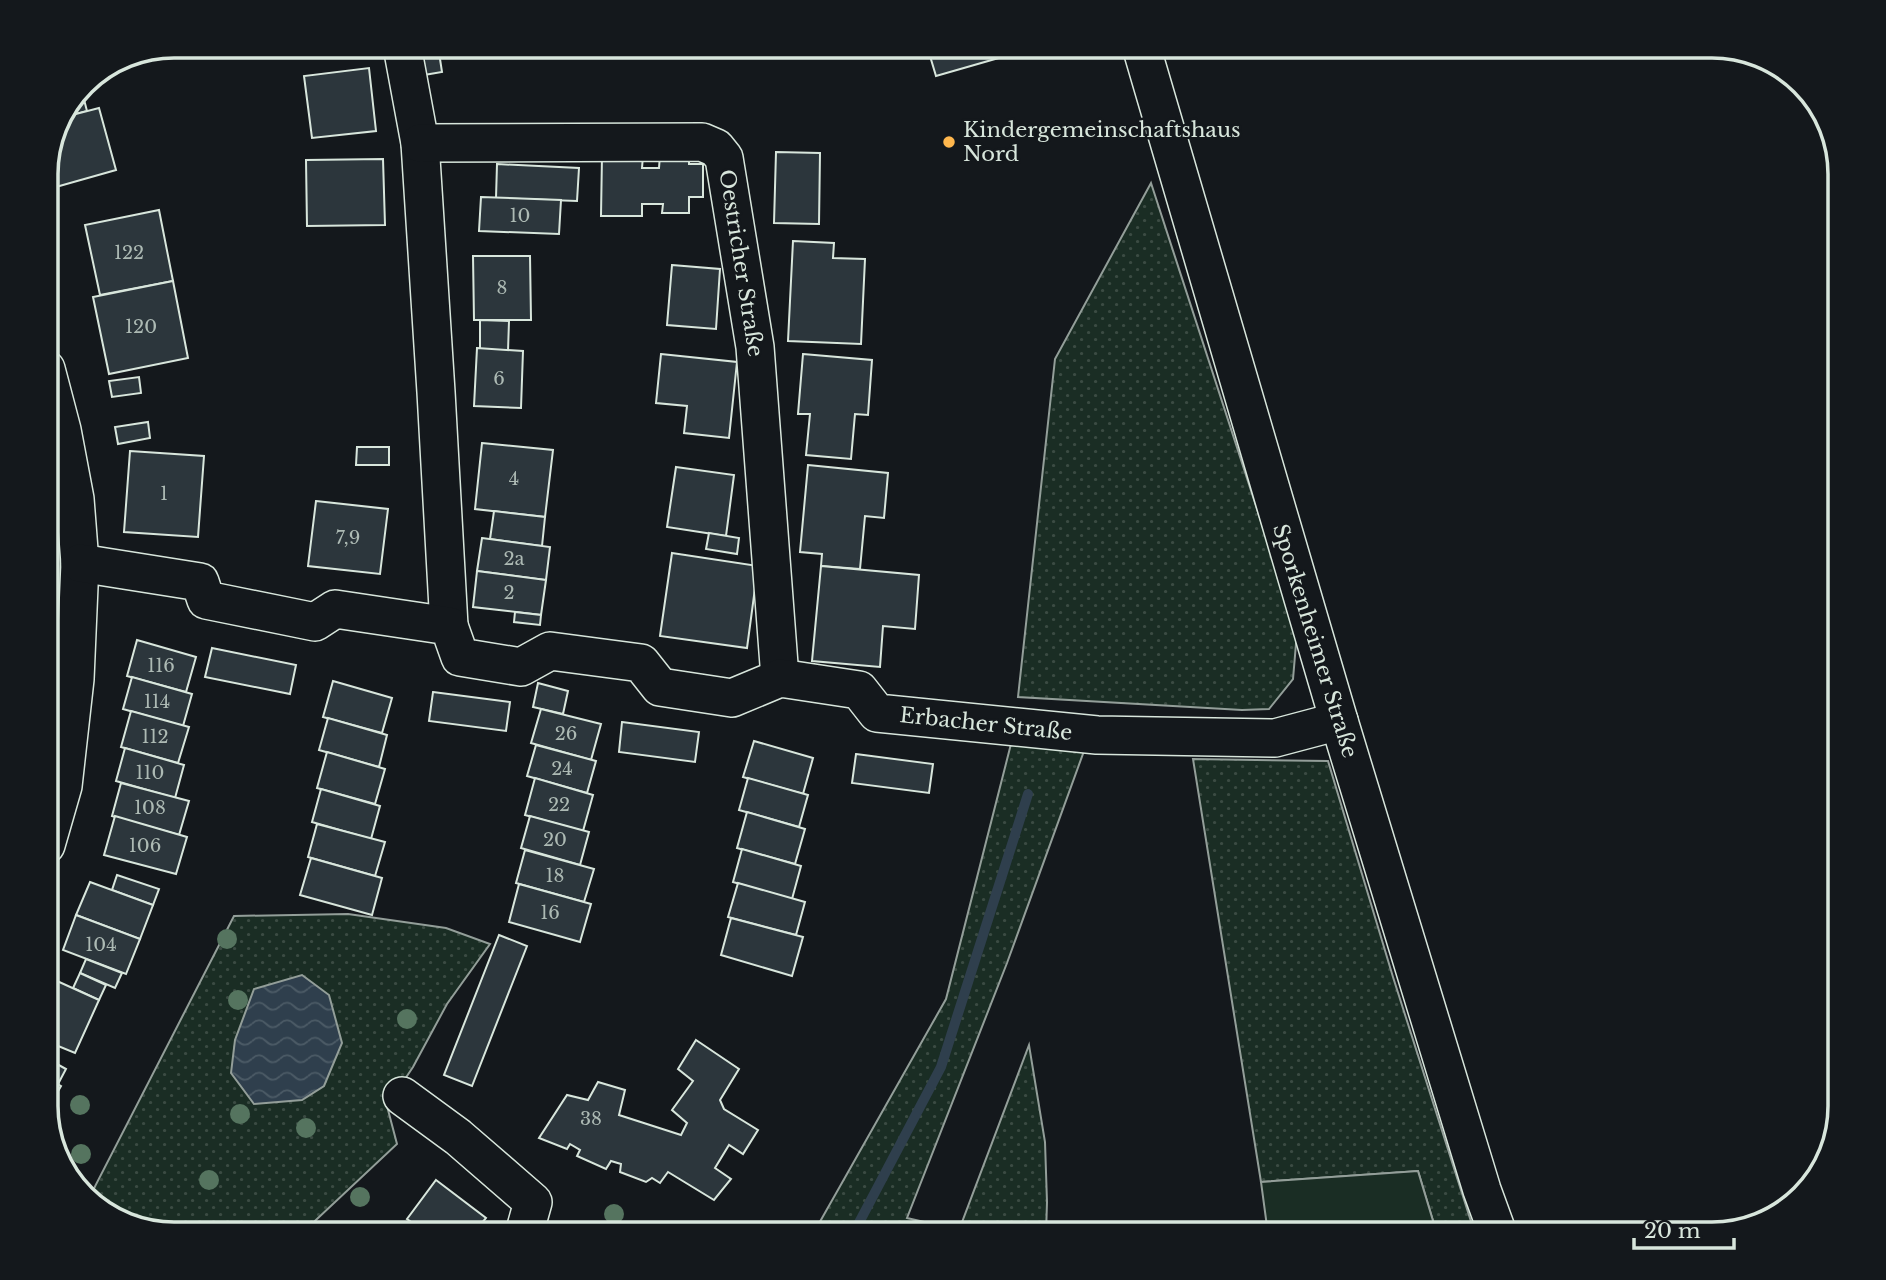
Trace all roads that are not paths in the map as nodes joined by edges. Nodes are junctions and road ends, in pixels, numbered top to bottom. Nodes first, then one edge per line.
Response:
1 (404, 58) edge
2 (1145, 58) edge
3 (420, 144) junction
4 (58, 415) edge
5 (60, 503) edge
6 (80, 563) junction
7 (449, 626) junction
8 (780, 678) junction
9 (1339, 722) junction
10 (58, 803) edge
11 (402, 1096) dead end
12 (529, 1218) edge
13 (1494, 1222) edge

1 - 3 street
2 - 9 street, Sporkenheimer Straße
3 - 7 street
3 - 8 street, Oestricher Straße
4 - 5 street
5 - 6 street
6 - 7 street
6 - 10 street
7 - 8 street
8 - 9 street, Erbacher Straße
9 - 13 street, Sporkenheimer Straße
11 - 12 street

